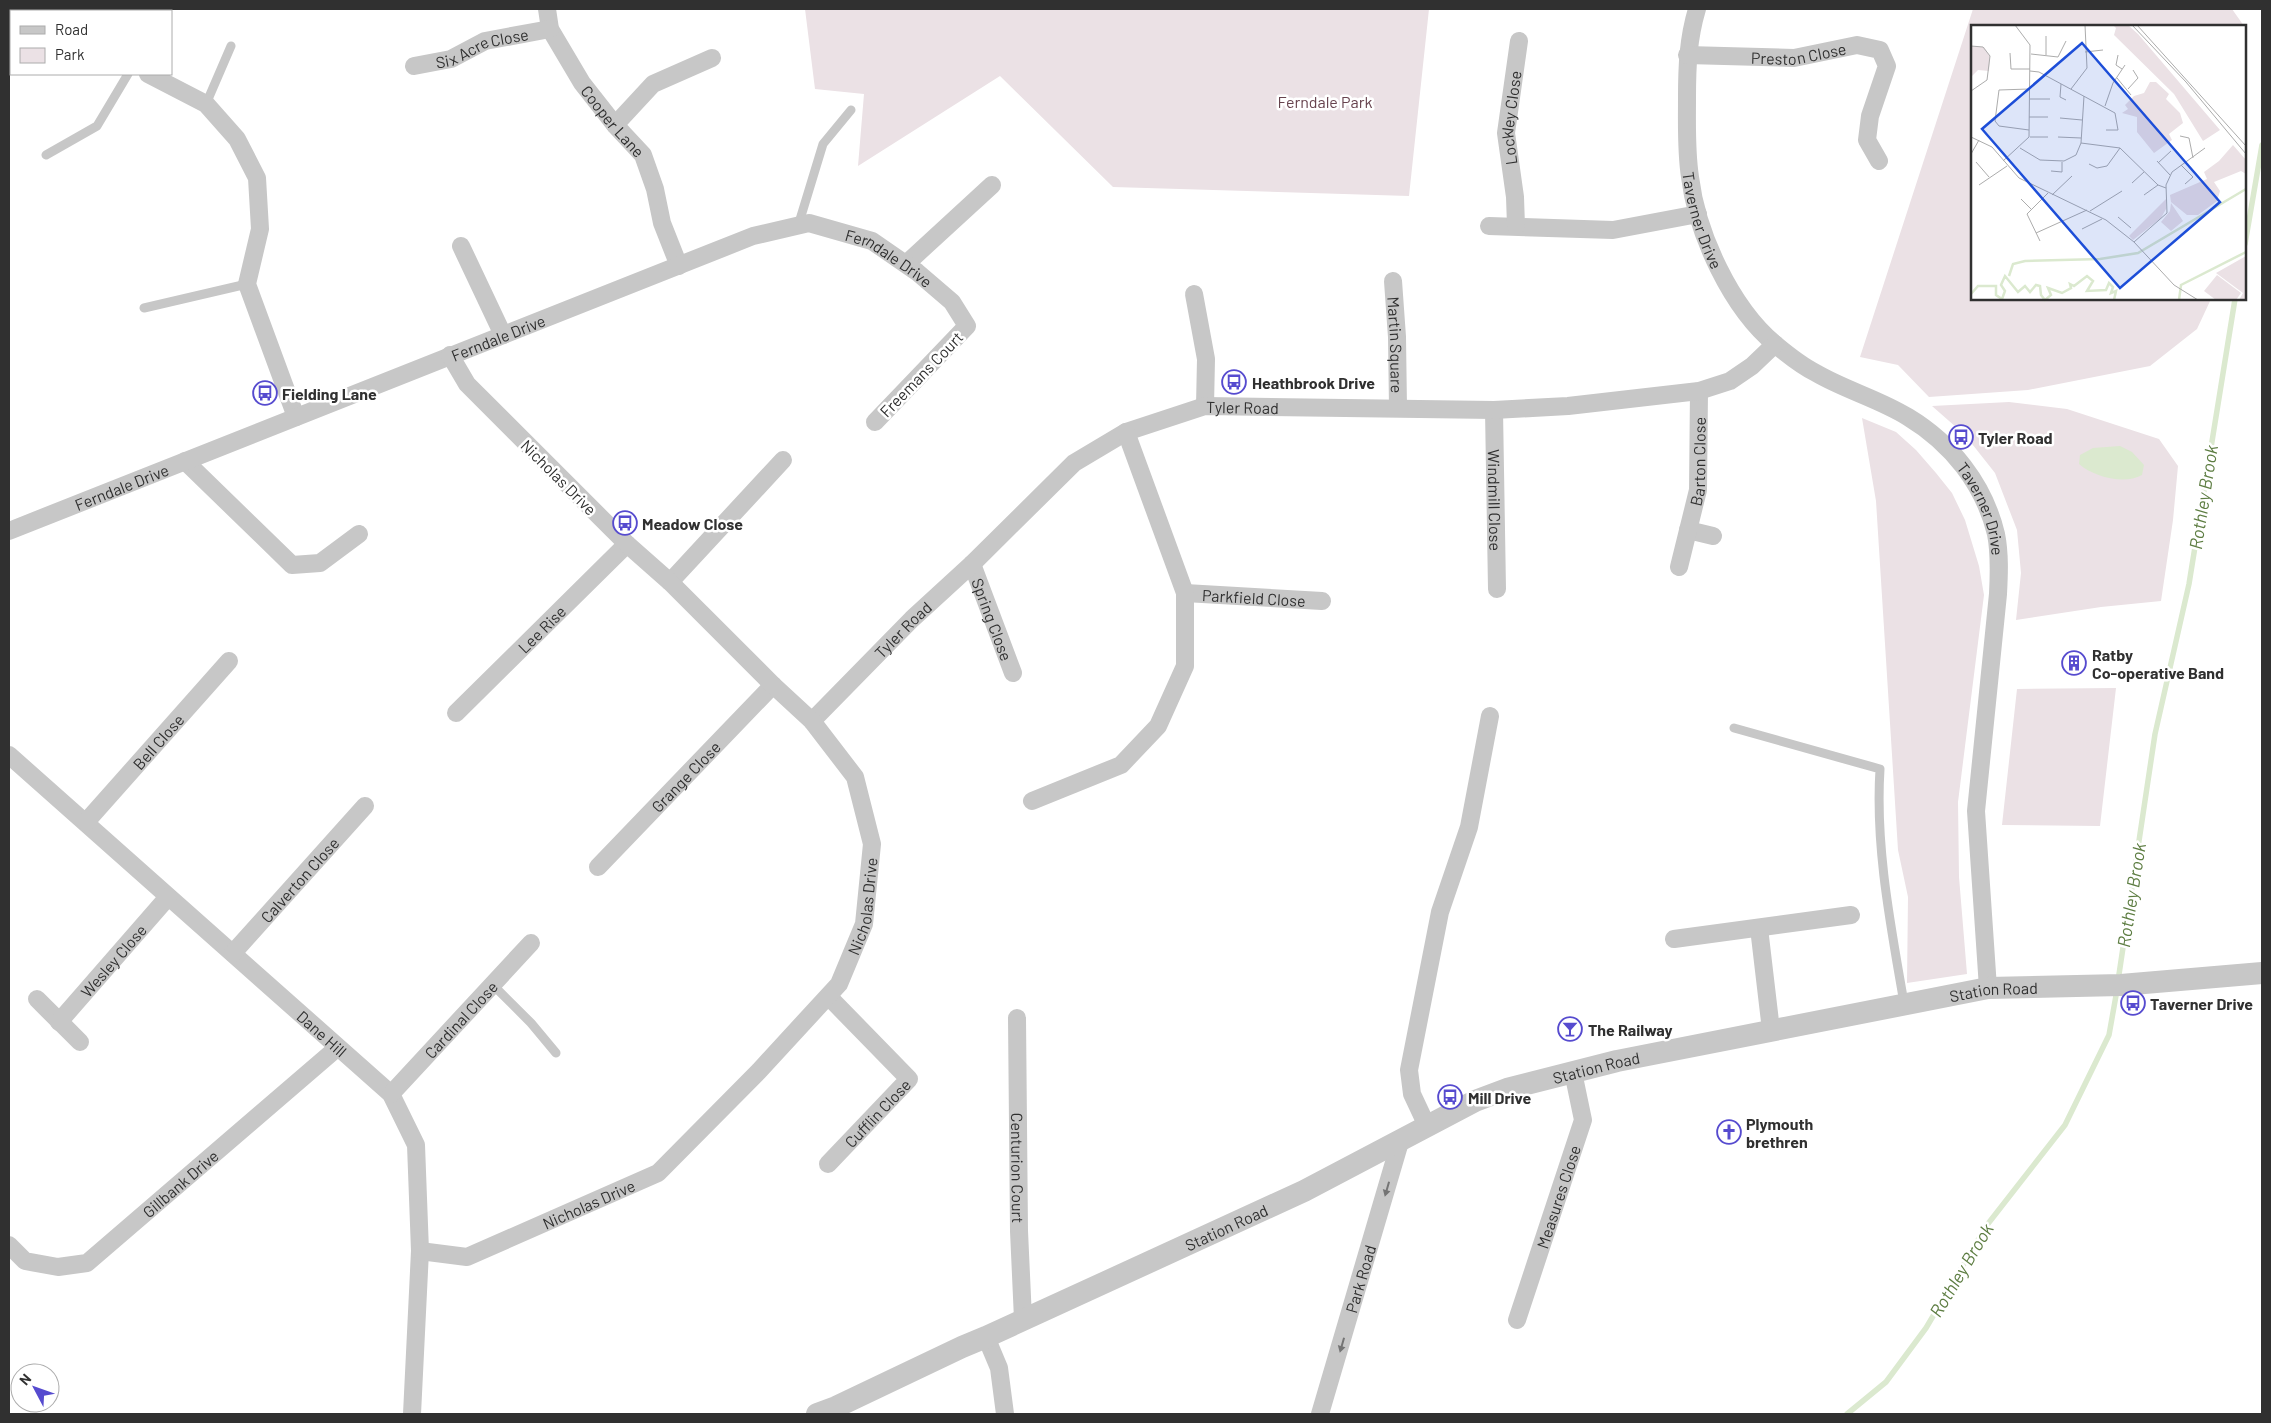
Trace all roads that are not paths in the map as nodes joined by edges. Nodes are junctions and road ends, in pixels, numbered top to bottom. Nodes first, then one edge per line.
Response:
1 (547, 9) edge
2 (1696, 9) edge
3 (550, 28) junction
4 (1519, 41) dead end
5 (230, 46) dead end
6 (1687, 55) junction
7 (712, 58) dead end
8 (414, 66) dead end
9 (127, 75) edge
10 (150, 75) edge
11 (206, 104) junction
12 (851, 110) dead end
13 (615, 125) junction
14 (46, 155) dead end
15 (1879, 161) dead end
16 (992, 185) dead end
17 (1698, 214) junction
18 (798, 226) junction
19 (1489, 226) dead end
20 (1516, 226) junction
21 (461, 246) dead end
22 (906, 264) junction
23 (679, 266) junction
24 (1393, 281) dead end
25 (247, 284) junction
26 (1194, 294) dead end
27 (144, 308) dead end
28 (967, 326) joint
29 (503, 335) junction
30 (1775, 344) junction
31 (450, 355) junction
32 (1699, 391) junction
33 (1205, 406) junction
34 (1398, 408) junction
35 (1494, 410) junction
36 (296, 417) junction
37 (875, 422) dead end
38 (1126, 432) junction
39 (782, 460) dead end
40 (185, 461) junction
41 (1688, 530) junction
42 (9, 531) edge
43 (360, 534) dead end
44 (1713, 536) dead end
45 (627, 544) junction
46 (972, 564) junction
47 (1679, 567) dead end
48 (670, 582) junction
49 (1497, 589) dead end
50 (1184, 593) junction
51 (1322, 601) dead end
52 (229, 660) dead end
53 (1013, 673) dead end
54 (773, 685) junction
55 (456, 713) dead end
56 (1490, 716) dead end
57 (812, 721) junction
58 (1734, 728) dead end
59 (9, 755) edge
60 (1032, 801) dead end
61 (365, 806) dead end
62 (86, 822) junction
63 (598, 867) dead end
64 (168, 897) junction
65 (1852, 915) dead end
66 (1759, 928) junction
67 (1674, 939) dead end
68 (530, 943) dead end
69 (233, 953) junction
70 (2262, 973) edge
71 (492, 984) junction
72 (1988, 988) junction
73 (829, 997) junction
74 (37, 999) dead end
75 (1904, 1003) junction
76 (1017, 1018) dead end
77 (59, 1022) junction
78 (1771, 1030) junction
79 (80, 1042) dead end
80 (337, 1048) junction
81 (556, 1054) dead end
82 (1574, 1072) junction
83 (391, 1094) junction
84 (1427, 1126) junction
85 (1400, 1142) junction
86 (828, 1164) dead end
87 (10, 1248) edge
88 (420, 1251) junction
89 (1023, 1319) junction
90 (1517, 1320) dead end
91 (986, 1337) junction
92 (412, 1414) edge
93 (817, 1414) edge
94 (1005, 1414) edge
95 (1320, 1414) edge

1 - 3 street, Cooper Lane
2 - 6 street, Taverner Drive
3 - 8 street, Six Acre Close
3 - 13 street, Cooper Lane
4 - 20 street, Lockley Close
5 - 11 lane
6 - 15 street, Preston Close
6 - 17 street, Taverner Drive
7 - 13 street
9 - 14 lane
10 - 11 street
11 - 25 street
12 - 18 lane
13 - 23 street, Cooper Lane
16 - 22 street
17 - 20 street
17 - 30 street, Taverner Drive
18 - 22 street, Ferndale Drive
18 - 23 street, Ferndale Drive
19 - 20 street
21 - 29 street
22 - 28 street, Ferndale Drive
23 - 29 street, Ferndale Drive
24 - 34 street, Martin Square
25 - 27 lane
25 - 36 street
26 - 33 street
28 - 37 street, Freemans Court
29 - 31 street, Ferndale Drive
30 - 32 street, Tyler Road
30 - 72 street, Taverner Drive
31 - 36 street, Ferndale Drive
31 - 45 street, Nicholas Drive
32 - 35 street, Tyler Road
32 - 41 street, Barton Close
33 - 34 street, Tyler Road
33 - 38 street, Tyler Road
34 - 35 street, Tyler Road
35 - 49 street, Windmill Close
36 - 40 street, Ferndale Drive
38 - 46 street, Tyler Road
38 - 50 street
39 - 48 street
40 - 42 street, Ferndale Drive
40 - 43 street
41 - 44 street
41 - 47 street, Barton Close
45 - 48 street, Nicholas Drive
45 - 55 street, Lee Rise
46 - 53 street, Spring Close
46 - 57 street, Tyler Road
48 - 54 street, Nicholas Drive
50 - 51 street, Parkfield Close
50 - 60 street
52 - 62 street, Bell Close
54 - 57 street, Nicholas Drive
54 - 63 street, Grange Close
56 - 84 street
57 - 73 street, Nicholas Drive
58 - 75 lane
59 - 62 street, Dane Hill
61 - 69 street, Calverton Close
62 - 64 street, Dane Hill
64 - 69 street, Dane Hill
64 - 77 street, Wesley Close
65 - 66 street
66 - 67 street
66 - 78 street
68 - 71 street, Cardinal Close
69 - 80 street, Dane Hill
70 - 72 street, Station Road
71 - 81 lane
71 - 83 street, Cardinal Close
72 - 75 street, Station Road
73 - 86 street, Cufflin Close
73 - 88 street, Nicholas Drive
74 - 77 street
75 - 78 street, Station Road
76 - 89 street, Centurion Court
77 - 79 street
78 - 82 street, Station Road
80 - 83 street, Dane Hill
80 - 87 street, Gillbank Drive
82 - 84 street, Station Road
82 - 90 street, Measures Close
83 - 88 street, Dane Hill
84 - 85 street, Station Road
85 - 89 street, Station Road
85 -> 95 street, Park Road
88 - 92 street, Dane Hill
89 - 91 street, Station Road
91 - 93 street, Station Road
91 - 94 street

